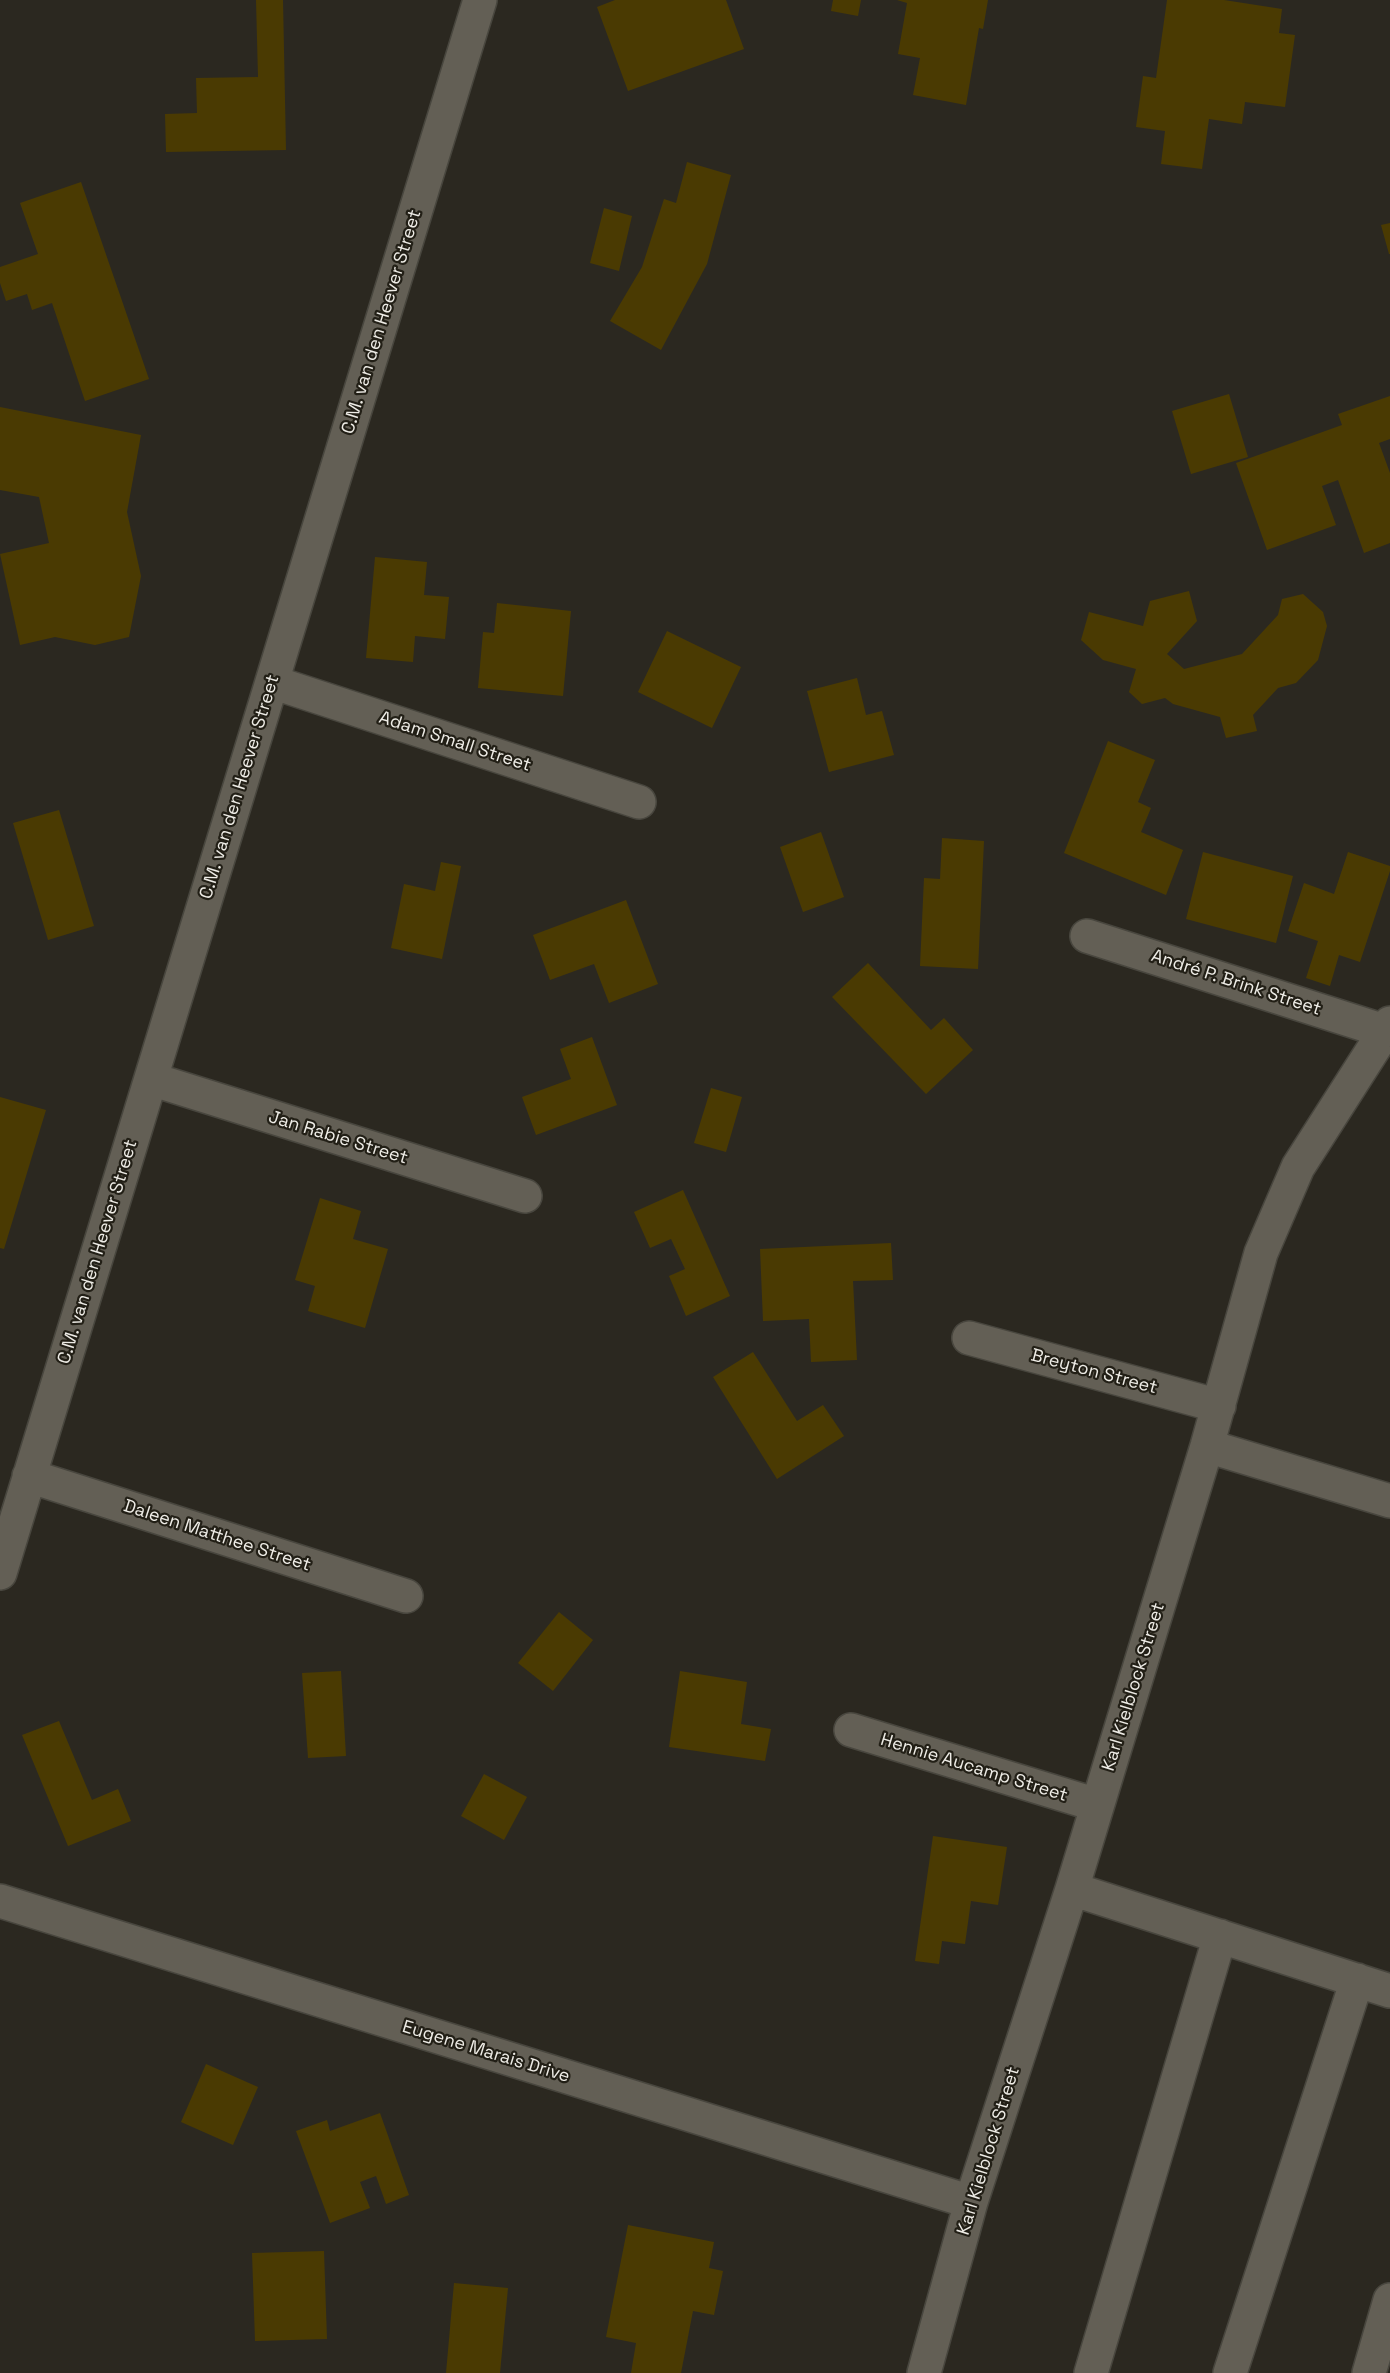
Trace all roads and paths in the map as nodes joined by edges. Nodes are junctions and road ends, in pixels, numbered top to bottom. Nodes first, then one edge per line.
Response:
1 (480, 0) edge
2 (272, 682) junction
3 (639, 802) dead end
4 (1087, 936) dead end
5 (1387, 1027) edge
6 (151, 1079) junction
7 (525, 1196) dead end
8 (969, 1338) dead end
9 (1219, 1406) junction
10 (1207, 1446) junction
11 (29, 1476) junction
12 (1390, 1501) edge
13 (0, 1573) edge
14 (406, 1596) dead end
15 (852, 1730) dead end
16 (1098, 1805) junction
17 (1072, 1889) junction
18 (0, 1901) edge
19 (1220, 1936) junction
20 (1357, 1980) junction
21 (1390, 1991) edge
22 (971, 2202) junction
23 (1390, 2300) edge
24 (924, 2373) edge
25 (1091, 2373) edge
26 (1230, 2373) edge
27 (1369, 2373) edge

1 - 2 street, C.M. van den Heever Street
2 - 3 street, Adam Small Street
2 - 6 street, C.M. van den Heever Street
4 - 5 street, André P. Brink Street
5 - 9 street, Karl Kielblock Street
6 - 7 street, Jan Rabie Street
6 - 11 street, C.M. van den Heever Street
8 - 9 street, Breyton Street
9 - 10 street, Karl Kielblock Street
10 - 12 street
10 - 16 street, Karl Kielblock Street
11 - 13 street, C.M. van den Heever Street
11 - 14 street, Daleen Matthee Street
15 - 16 street, Hennie Aucamp Street
16 - 17 street, Karl Kielblock Street
17 - 19 street
17 - 22 street, Karl Kielblock Street
18 - 22 street, Eugene Marais Drive
19 - 20 street
19 - 25 street
20 - 21 street
20 - 26 street
22 - 24 street, Karl Kielblock Street
23 - 27 street

